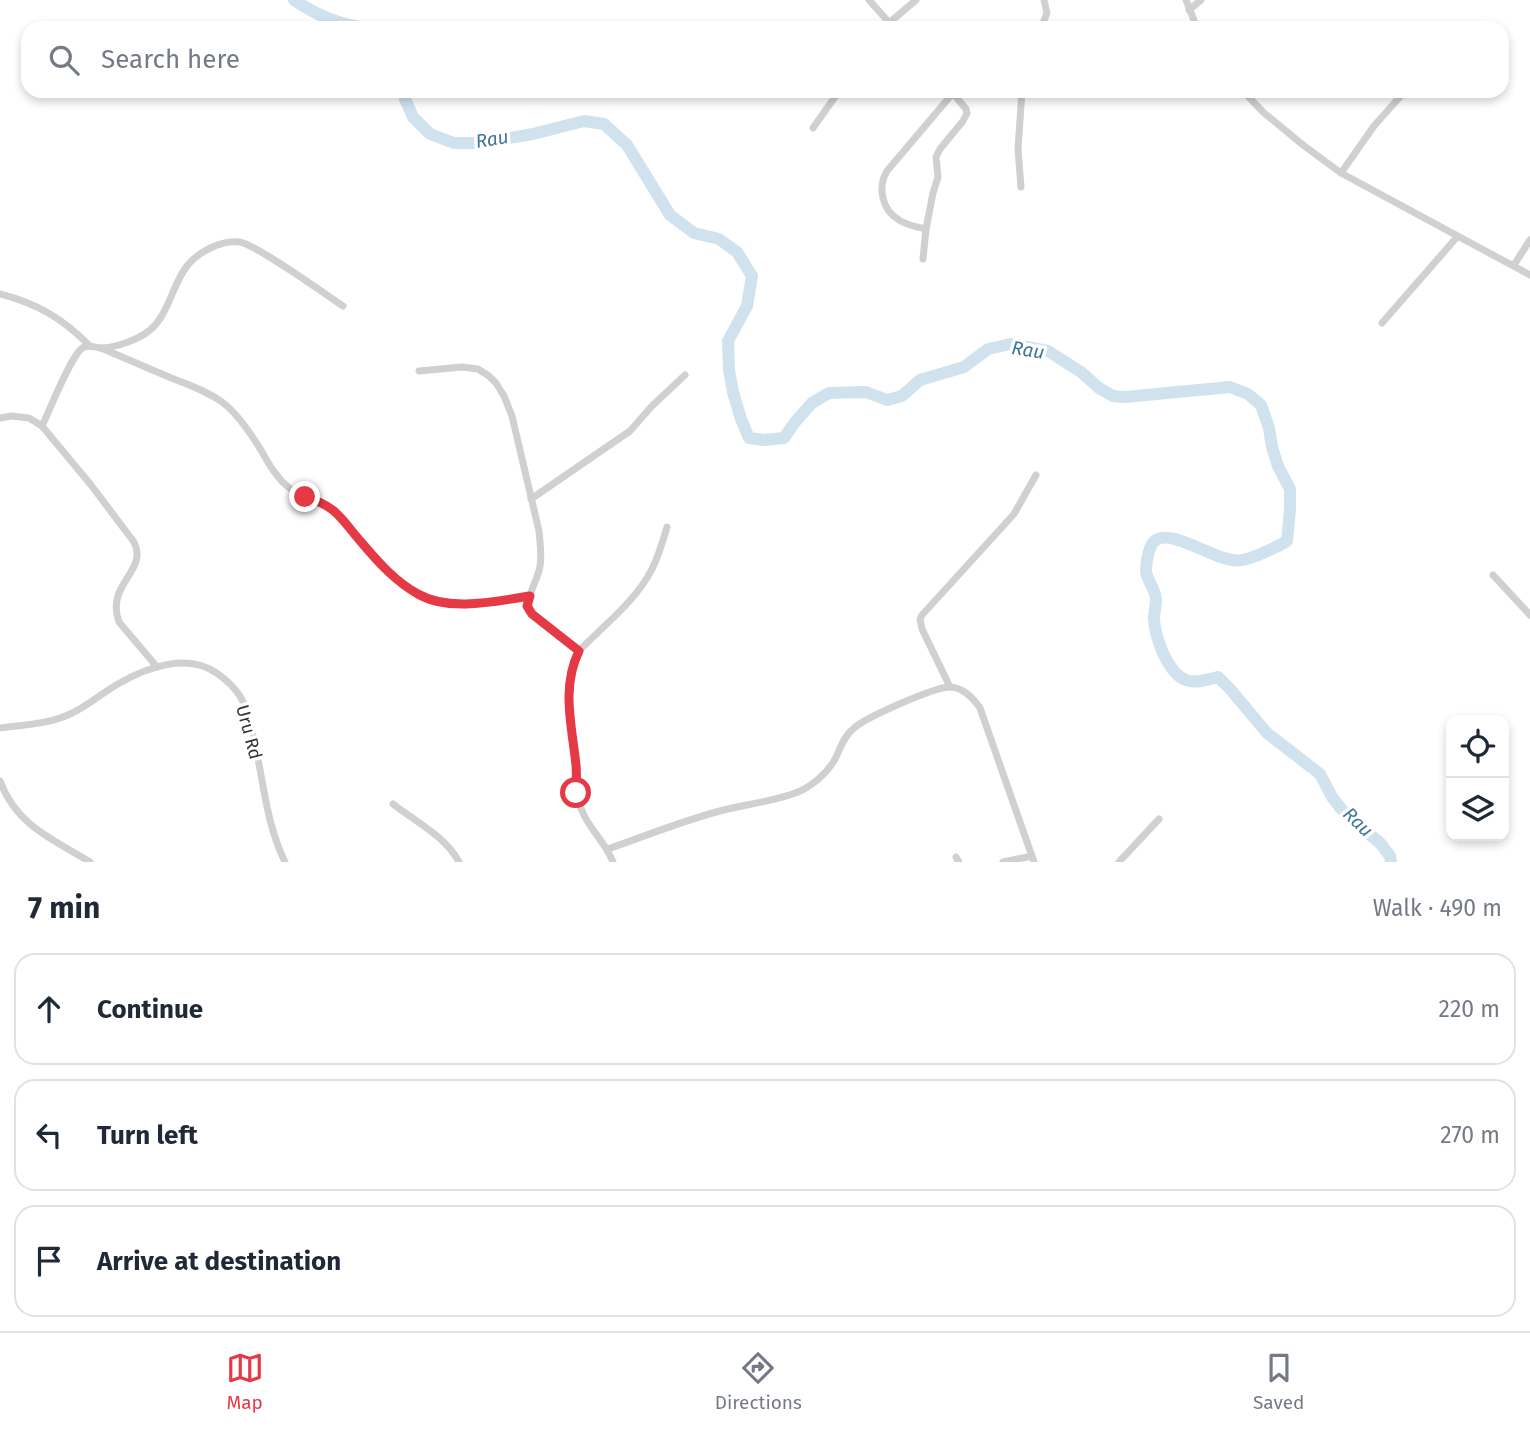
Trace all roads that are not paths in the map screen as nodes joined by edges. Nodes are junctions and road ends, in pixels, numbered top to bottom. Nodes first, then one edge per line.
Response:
1 (869, 0) edge
2 (916, 0) edge
3 (1044, 0) edge
4 (1186, 0) edge
5 (1201, 0) edge
6 (1189, 10) junction
7 (885, 21) edge
8 (894, 21) edge
9 (1044, 21) edge
10 (1194, 21) edge
11 (834, 98) edge
12 (947, 98) edge
13 (957, 98) edge
14 (1022, 98) edge
15 (1250, 98) edge
16 (1399, 98) edge
17 (813, 128) dead end
18 (1340, 173) junction
19 (1021, 187) dead end
20 (926, 229) junction
21 (1457, 237) junction
22 (1530, 240) edge
23 (923, 259) dead end
24 (1514, 265) junction
25 (1530, 275) edge
26 (0, 294) edge
27 (343, 306) dead end
28 (1382, 323) dead end
29 (90, 346) junction
30 (101, 348) junction
31 (419, 371) dead end
32 (685, 375) dead end
33 (0, 418) edge
34 (42, 426) junction
35 (1036, 475) dead end
36 (531, 499) junction
37 (667, 527) dead end
38 (1493, 575) dead end
39 (530, 596) junction
40 (1530, 615) edge
41 (579, 651) junction
42 (157, 667) junction
43 (950, 687) junction
44 (0, 728) edge
45 (0, 780) edge
46 (393, 804) dead end
47 (1159, 820) dead end
48 (608, 849) junction
49 (1033, 859) edge
50 (90, 862) edge
51 (285, 862) edge
52 (459, 862) edge
53 (612, 862) edge
54 (1003, 862) edge
55 (1119, 862) edge

1 - 7 street
2 - 8 street
3 - 9 street
4 - 6 street
5 - 6 street
6 - 10 street
11 - 17 street
12 - 20 street
13 - 20 street
14 - 19 street
15 - 18 street
16 - 18 street
18 - 21 street
20 - 23 street
21 - 24 street
21 - 28 street
22 - 24 street
24 - 25 street
26 - 29 street
27 - 30 street
29 - 30 street
29 - 34 street
30 - 39 street
31 - 36 street
32 - 36 street
33 - 34 street
34 - 42 street
35 - 43 street
36 - 39 street
37 - 41 street
38 - 40 street
39 - 41 street
41 - 48 street
42 - 44 street, Uru Rd
42 - 51 street, Uru Rd
43 - 48 street
43 - 49 street
45 - 50 street
46 - 52 street
47 - 55 street
48 - 53 street
49 - 54 street

